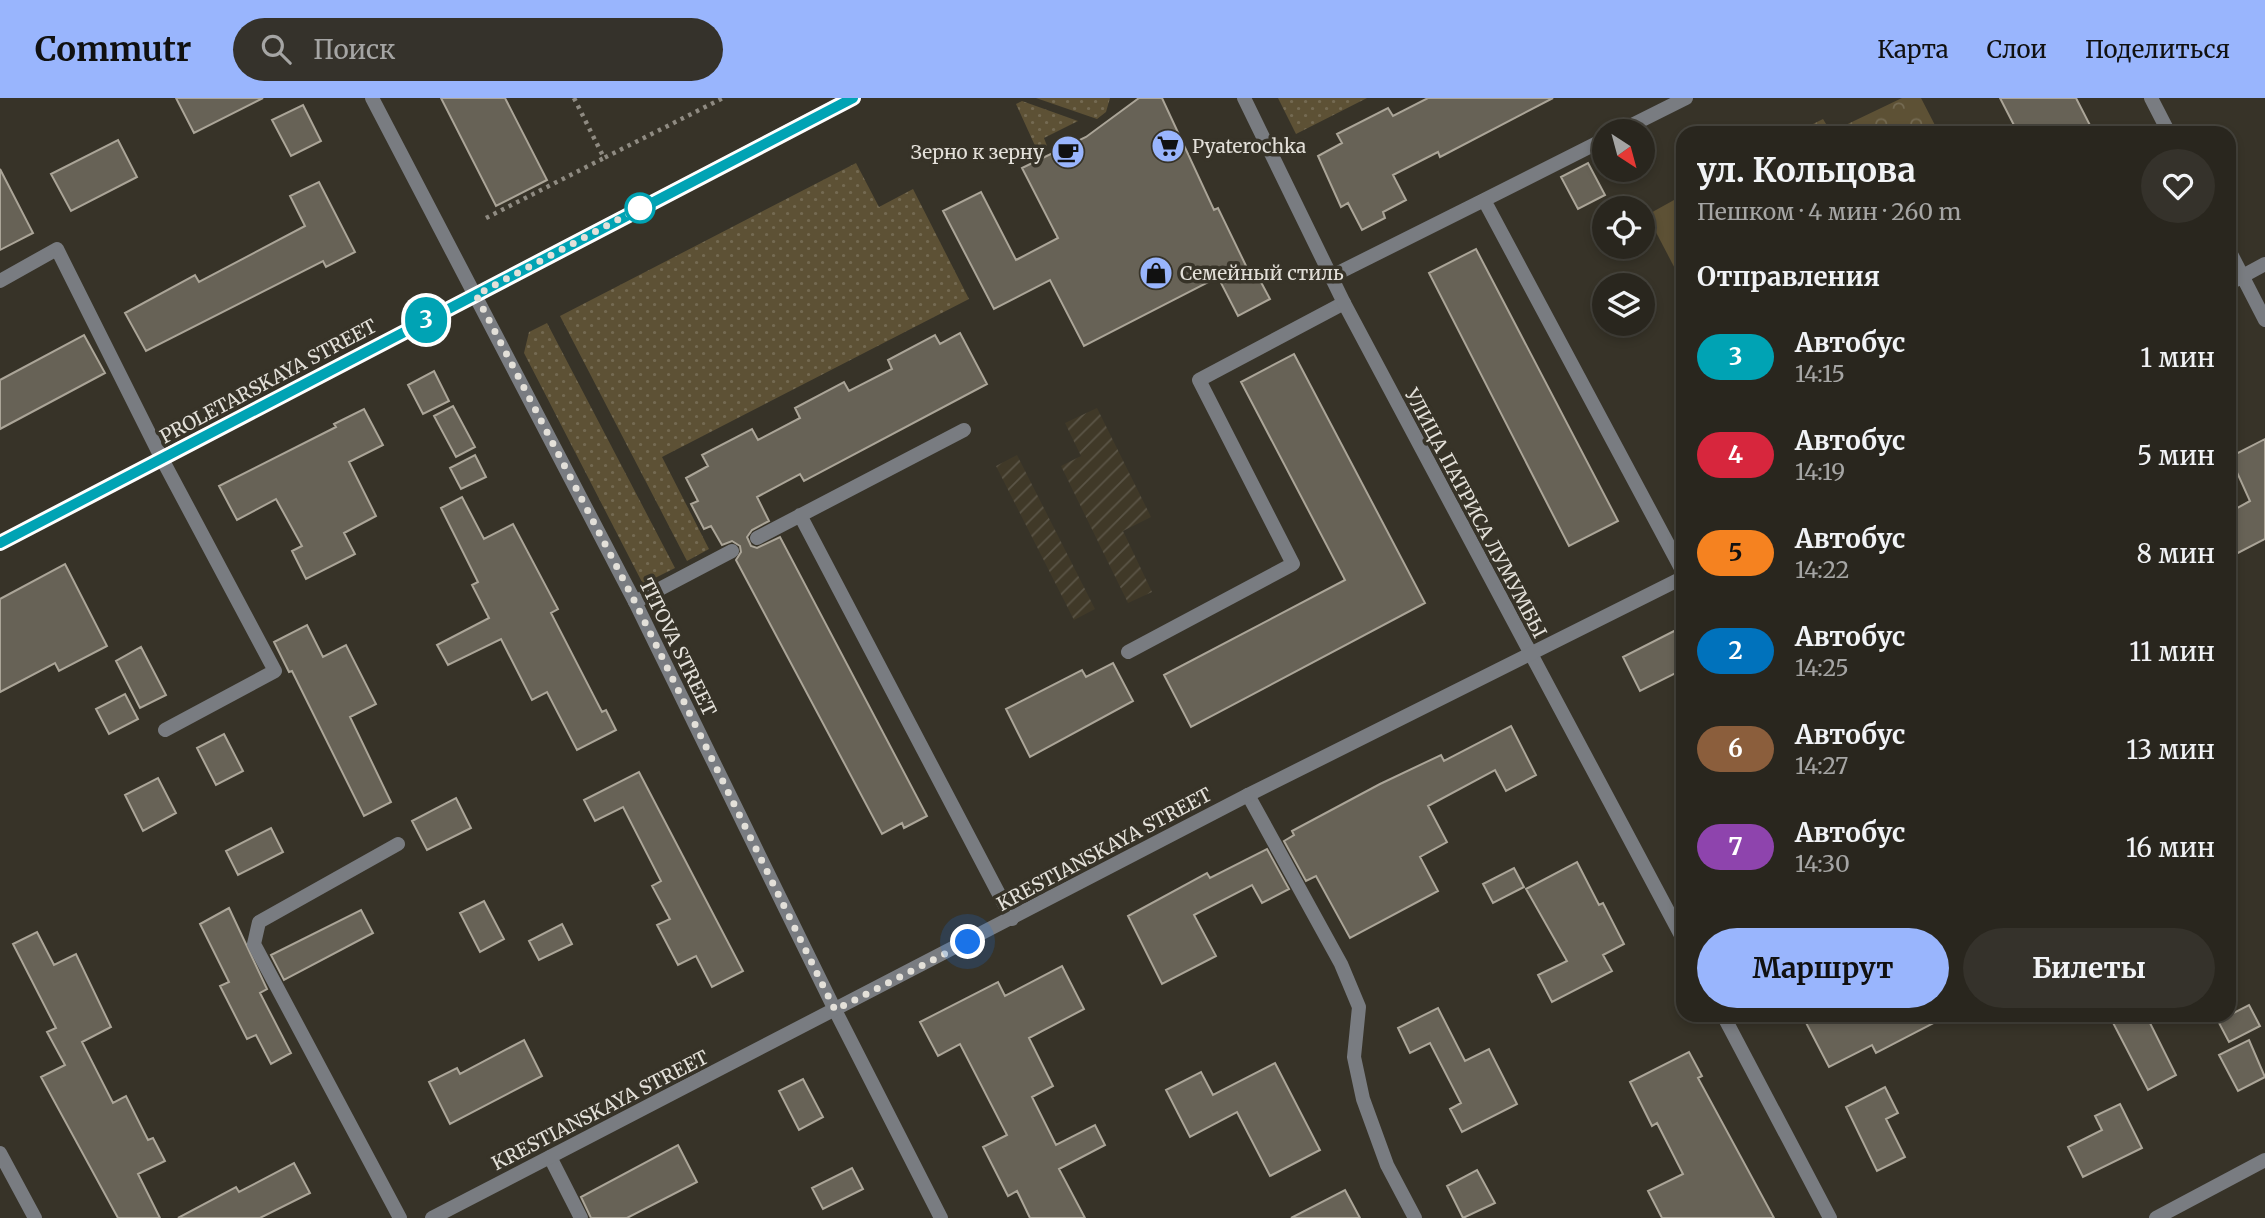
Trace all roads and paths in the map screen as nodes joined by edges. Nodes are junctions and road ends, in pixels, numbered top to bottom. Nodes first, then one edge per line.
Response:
1 (372, 98) edge
2 (574, 98) edge
3 (723, 98) edge
4 (852, 98) edge
5 (1244, 98) edge
6 (1686, 98) edge
7 (2151, 98) edge
8 (1644, 119) edge
9 (2165, 126) edge
10 (1592, 146) edge
11 (604, 158) junction
12 (1484, 200) junction
13 (486, 218) dead end
14 (2265, 264) edge
15 (1330, 277) junction
16 (2236, 280) edge
17 (0, 281) edge
18 (476, 295) junction
19 (1344, 303) junction
20 (2265, 320) edge
21 (964, 430) dead end
22 (162, 458) junction
23 (800, 515) junction
24 (757, 538) dead end
25 (0, 543) edge
26 (732, 551) dead end
27 (1676, 560) edge
28 (1676, 579) edge
29 (635, 602) junction
30 (1128, 652) dead end
31 (1529, 654) junction
32 (165, 730) dead end
33 (1248, 795) junction
34 (398, 844) dead end
35 (1013, 919) junction
36 (1676, 926) edge
37 (835, 1010) junction
38 (1727, 1022) edge
39 (0, 1153) edge
40 (550, 1157) junction
41 (2265, 1160) edge
42 (35, 1218) edge
43 (400, 1218) edge
44 (432, 1218) edge
45 (581, 1218) edge
46 (942, 1218) edge
47 (1415, 1218) edge
48 (1830, 1218) edge
49 (2157, 1218) edge

1 - 18 street, TITOVA STREET
2 - 11 path
3 - 11 path
4 - 18 main road, PROLETARSKAYA STREET
5 - 15 street, УЛИЦА ПАТРИСА ЛУМУМБЫ
6 - 8 street
7 - 9 street
10 - 12 street
11 - 13 path
12 - 15 street
12 - 27 street
14 - 16 street
15 - 19 street, УЛИЦА ПАТРИСА ЛУМУМБЫ
16 - 20 street
17 - 22 street
18 - 22 main road, PROLETARSKAYA STREET
18 - 29 street, TITOVA STREET
19 - 30 street
19 - 31 street, УЛИЦА ПАТРИСА ЛУМУМБЫ
21 - 23 street
22 - 25 main road, PROLETARSKAYA STREET
22 - 32 street
23 - 24 street
23 - 35 street
26 - 29 street
28 - 31 street, KRESTIANSKAYA STREET
29 - 37 street, TITOVA STREET
31 - 33 street, KRESTIANSKAYA STREET
31 - 36 street, УЛИЦА ПАТРИСА ЛУМУМБЫ
33 - 35 street, KRESTIANSKAYA STREET
33 - 47 street
34 - 43 street
35 - 37 street, KRESTIANSKAYA STREET
37 - 40 street, KRESTIANSKAYA STREET
37 - 46 street, TITOVA STREET
38 - 48 street
39 - 42 street
40 - 44 street, KRESTIANSKAYA STREET
40 - 45 street
41 - 49 street

